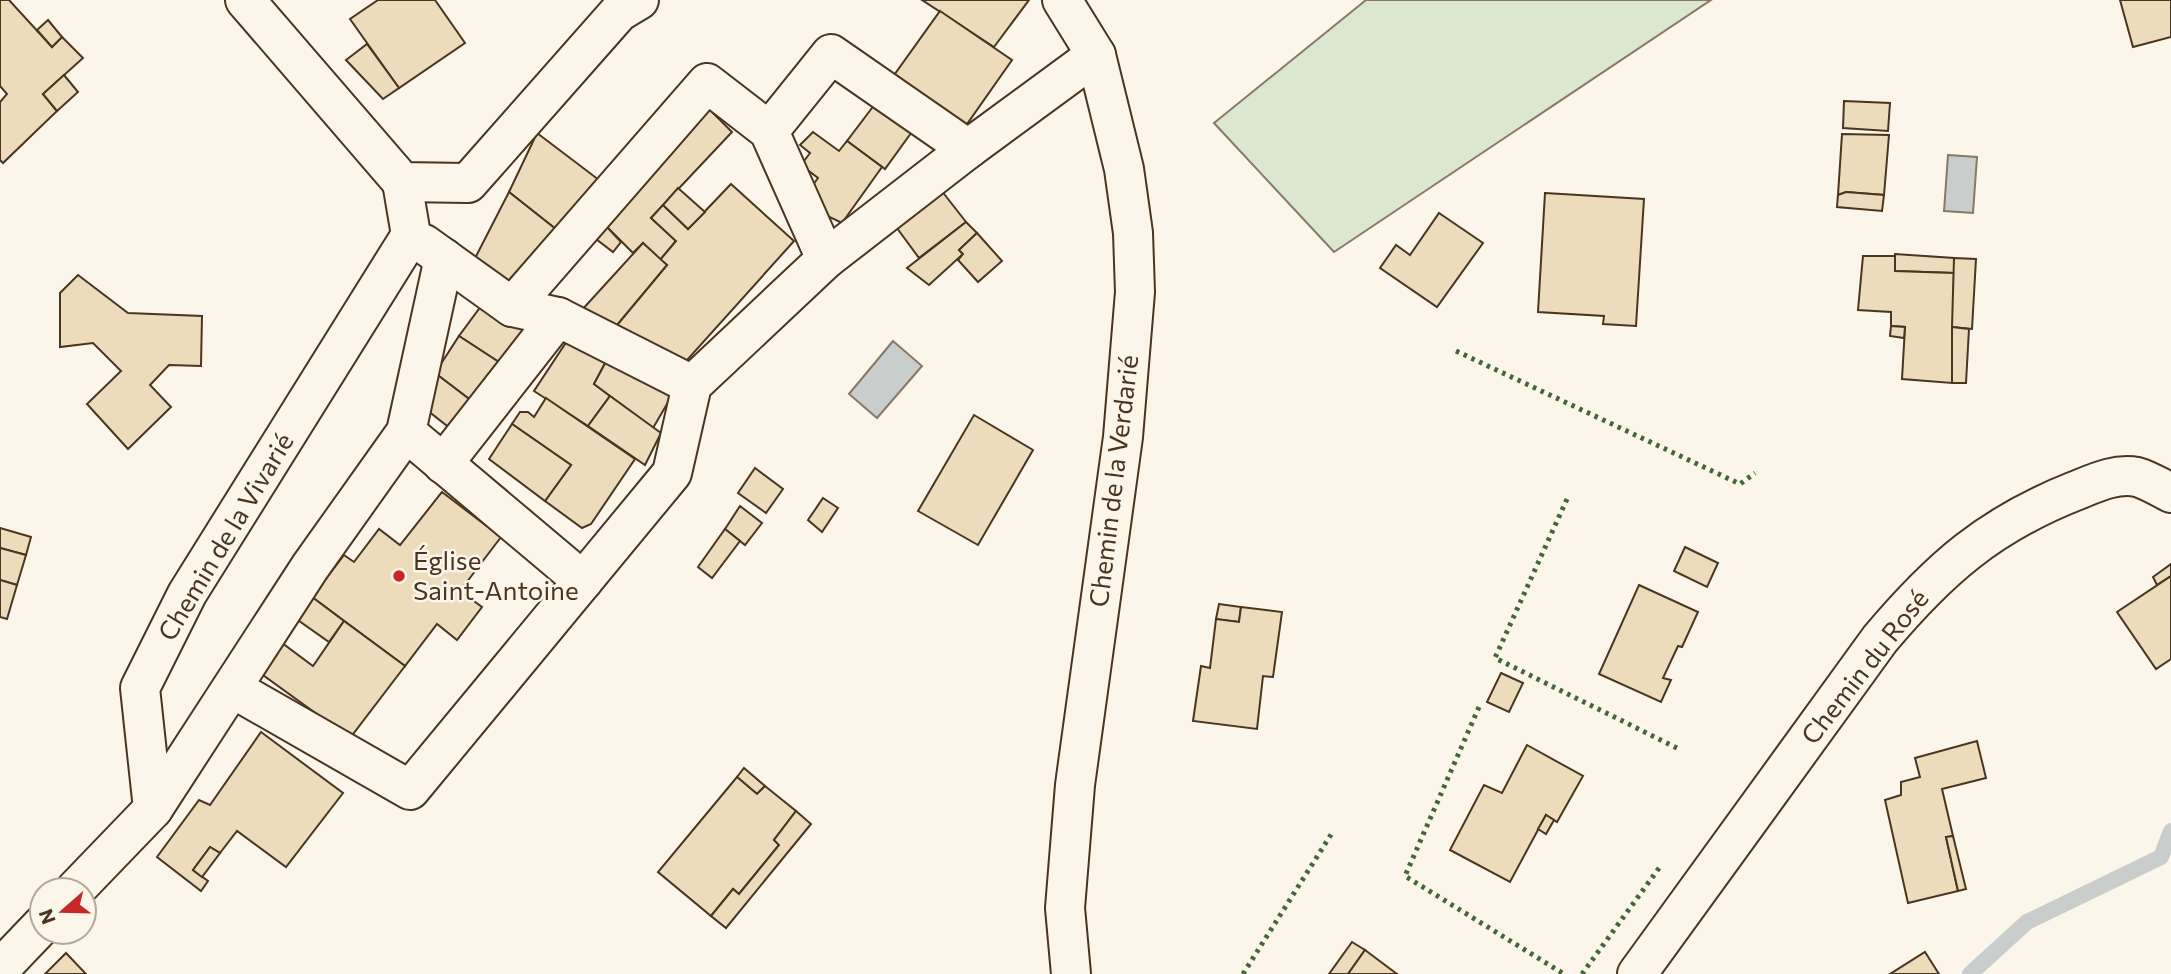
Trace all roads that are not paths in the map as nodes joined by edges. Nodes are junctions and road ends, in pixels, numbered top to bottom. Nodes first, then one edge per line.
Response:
1 (245, 0) edge
2 (639, 0) edge
3 (1062, 0) edge
4 (1096, 55) junction
5 (769, 131) junction
6 (968, 149) junction
7 (402, 182) junction
8 (411, 234) junction
9 (444, 258) junction
10 (826, 258) junction
11 (512, 307) junction
12 (558, 317) junction
13 (692, 385) junction
14 (406, 432) junction
15 (443, 464) junction
16 (2171, 493) edge
17 (583, 581) junction
18 (232, 688) junction
19 (153, 809) junction
20 (88, 876) edge
21 (28, 940) edge
22 (0, 969) edge
23 (1071, 974) edge
24 (1637, 974) edge

1 - 7 street
2 - 7 street
3 - 4 street, Chemin de la Verdarié
4 - 6 street
4 - 23 street, Chemin de la Verdarié
5 - 6 street
5 - 10 street
5 - 11 street
6 - 10 street
7 - 8 street
8 - 9 street
8 - 19 street, Chemin de la Vivarié
9 - 11 street
9 - 14 street
10 - 13 street
11 - 12 street
12 - 13 street
12 - 15 street
13 - 17 street
14 - 15 street
14 - 18 street
15 - 17 street
16 - 24 street, Chemin du Rosé
17 - 18 street
18 - 19 street
19 - 20 street
21 - 22 street

